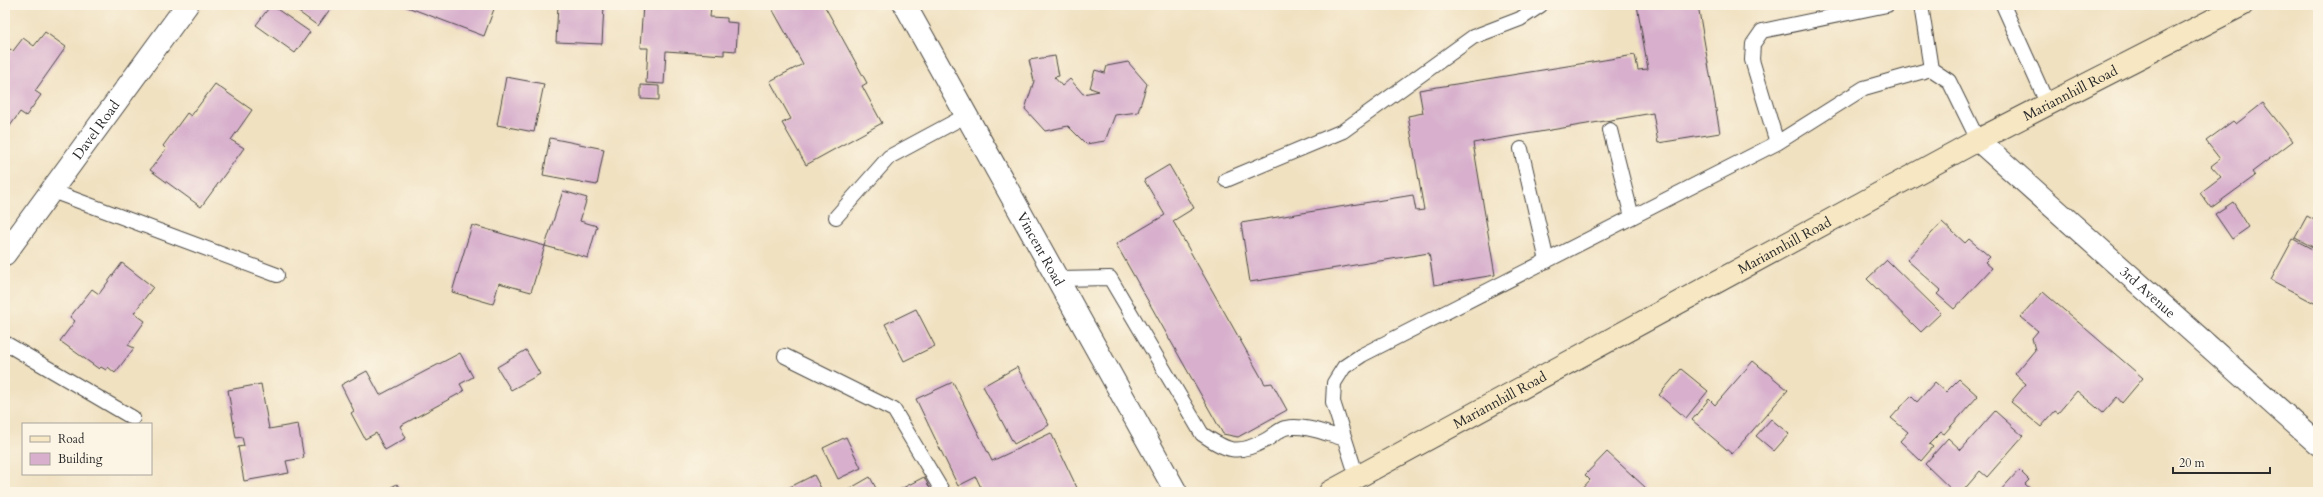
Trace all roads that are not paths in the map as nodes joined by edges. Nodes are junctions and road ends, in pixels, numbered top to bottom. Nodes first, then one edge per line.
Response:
1 (187, 5) edge
2 (905, 5) edge
3 (1541, 5) edge
4 (1887, 5) edge
5 (1921, 5) edge
6 (2003, 5) edge
7 (2242, 5) edge
8 (2216, 11) edge
9 (1931, 69) junction
10 (2048, 105) junction
11 (967, 115) junction
12 (1610, 130) dead end
13 (1978, 140) junction
14 (1777, 143) junction
15 (1521, 149) dead end
16 (1226, 180) dead end
17 (52, 191) junction
18 (1632, 216) junction
19 (836, 217) dead end
20 (5, 254) edge
21 (1547, 261) junction
22 (277, 275) dead end
23 (1058, 279) junction
24 (5, 343) edge
25 (786, 356) dead end
26 (133, 418) dead end
27 (1345, 439) junction
28 (2318, 444) edge
29 (1358, 477) junction
30 (943, 492) edge
31 (1176, 492) edge
32 (1330, 492) edge

1 - 17 street, Davel Road
2 - 11 street, Vincent Road
3 - 16 lane
4 - 14 lane
5 - 9 lane
6 - 10 lane
7 - 8 street, Mariannhill Road
8 - 10 street, Mariannhill Road
9 - 13 lane
9 - 14 lane
10 - 13 street, Mariannhill Road
11 - 19 lane
11 - 23 street, Vincent Road
12 - 18 lane
13 - 28 street, 3rd Avenue
13 - 29 street, Mariannhill Road
14 - 18 lane
15 - 21 lane
17 - 20 street, Davel Road
17 - 22 lane
18 - 21 lane
21 - 27 lane
23 - 27 lane
23 - 31 street, Vincent Road
24 - 26 lane
25 - 30 lane
27 - 29 lane
29 - 32 street, Mariannhill Road

